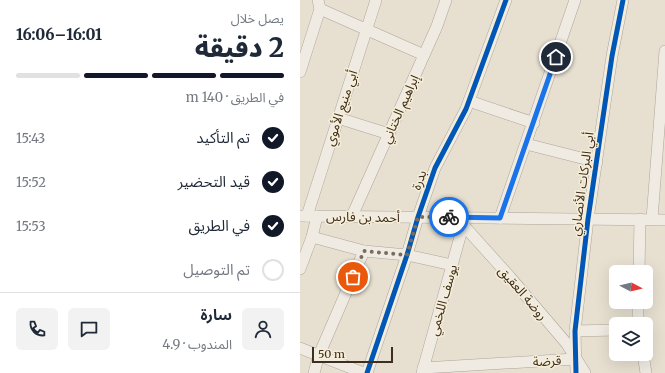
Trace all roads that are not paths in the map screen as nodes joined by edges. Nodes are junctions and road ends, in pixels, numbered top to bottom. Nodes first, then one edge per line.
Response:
1 (376, 0) edge
2 (446, 0) edge
3 (506, 0) edge
4 (575, 0) edge
5 (623, 0) edge
6 (319, 4) edge
7 (366, 30) junction
8 (665, 51) edge
9 (424, 55) junction
10 (300, 72) edge
11 (469, 101) junction
12 (338, 118) junction
13 (534, 123) junction
14 (389, 134) junction
15 (526, 144) junction
16 (597, 162) junction
17 (308, 216) edge
18 (352, 216) junction
19 (418, 217) junction
20 (456, 218) junction
21 (500, 218) junction
22 (588, 219) junction
23 (640, 219) junction
24 (652, 219) junction
25 (665, 220) edge
26 (463, 226) junction
27 (312, 237) junction
28 (364, 251) junction
29 (407, 255) junction
30 (452, 265) junction
31 (639, 265) edge
32 (300, 269) edge
33 (609, 330) edge
34 (575, 331) junction
35 (300, 348) edge
36 (319, 355) junction
37 (575, 359) junction
38 (644, 361) edge
39 (423, 370) edge
40 (314, 373) edge
41 (364, 373) edge
42 (367, 373) edge
43 (576, 373) edge
44 (585, 373) edge
45 (646, 373) edge

1 - 7 street, أبي منيع الأموي
2 - 9 street, إبراهيم الختاني
3 - 11 street, بدرة
4 - 13 street
5 - 16 street, أبي البركات الأنصاري
6 - 7 street
6 - 10 street
7 - 9 street
7 - 12 street, أبي منيع الأموي
8 - 24 street
9 - 14 street, إبراهيم الختاني
11 - 13 street
11 - 19 street, بدرة
12 - 14 street
12 - 17 street, أبي منيع الأموي
13 - 15 street
14 - 18 street, إبراهيم الختاني
15 - 16 street
15 - 21 street
16 - 22 street, أبي البركات الأنصاري
17 - 18 street, أحمد بن فارس
17 - 27 street, أبي منيع الأموي
18 - 19 street, أحمد بن فارس
19 - 20 street, أحمد بن فارس
19 - 29 street, بدرة
20 - 21 street, أحمد بن فارس
20 - 26 street, روضة العقيق
21 - 22 street, أحمد بن فارس
22 - 23 street, أحمد بن فارس
22 - 34 street, أبي البركات الأنصاري
23 - 24 street, أحمد بن فارس
23 - 31 street
24 - 25 street, أحمد بن فارس
26 - 30 street, يوسف اللخمي
26 - 37 street, روضة العقيق
27 - 28 street
27 - 32 street, أبي منيع الأموي
28 - 29 street
28 - 36 street
29 - 30 street
29 - 42 street, بدرة
30 - 39 street, يوسف اللخمي
33 - 34 street
34 - 37 street, أبي البركات الأنصاري
35 - 36 street
36 - 40 street
36 - 41 street
37 - 39 street, قرضة
37 - 43 street, أبي البركات الأنصاري
37 - 44 street, روضة العقيق
38 - 45 street

